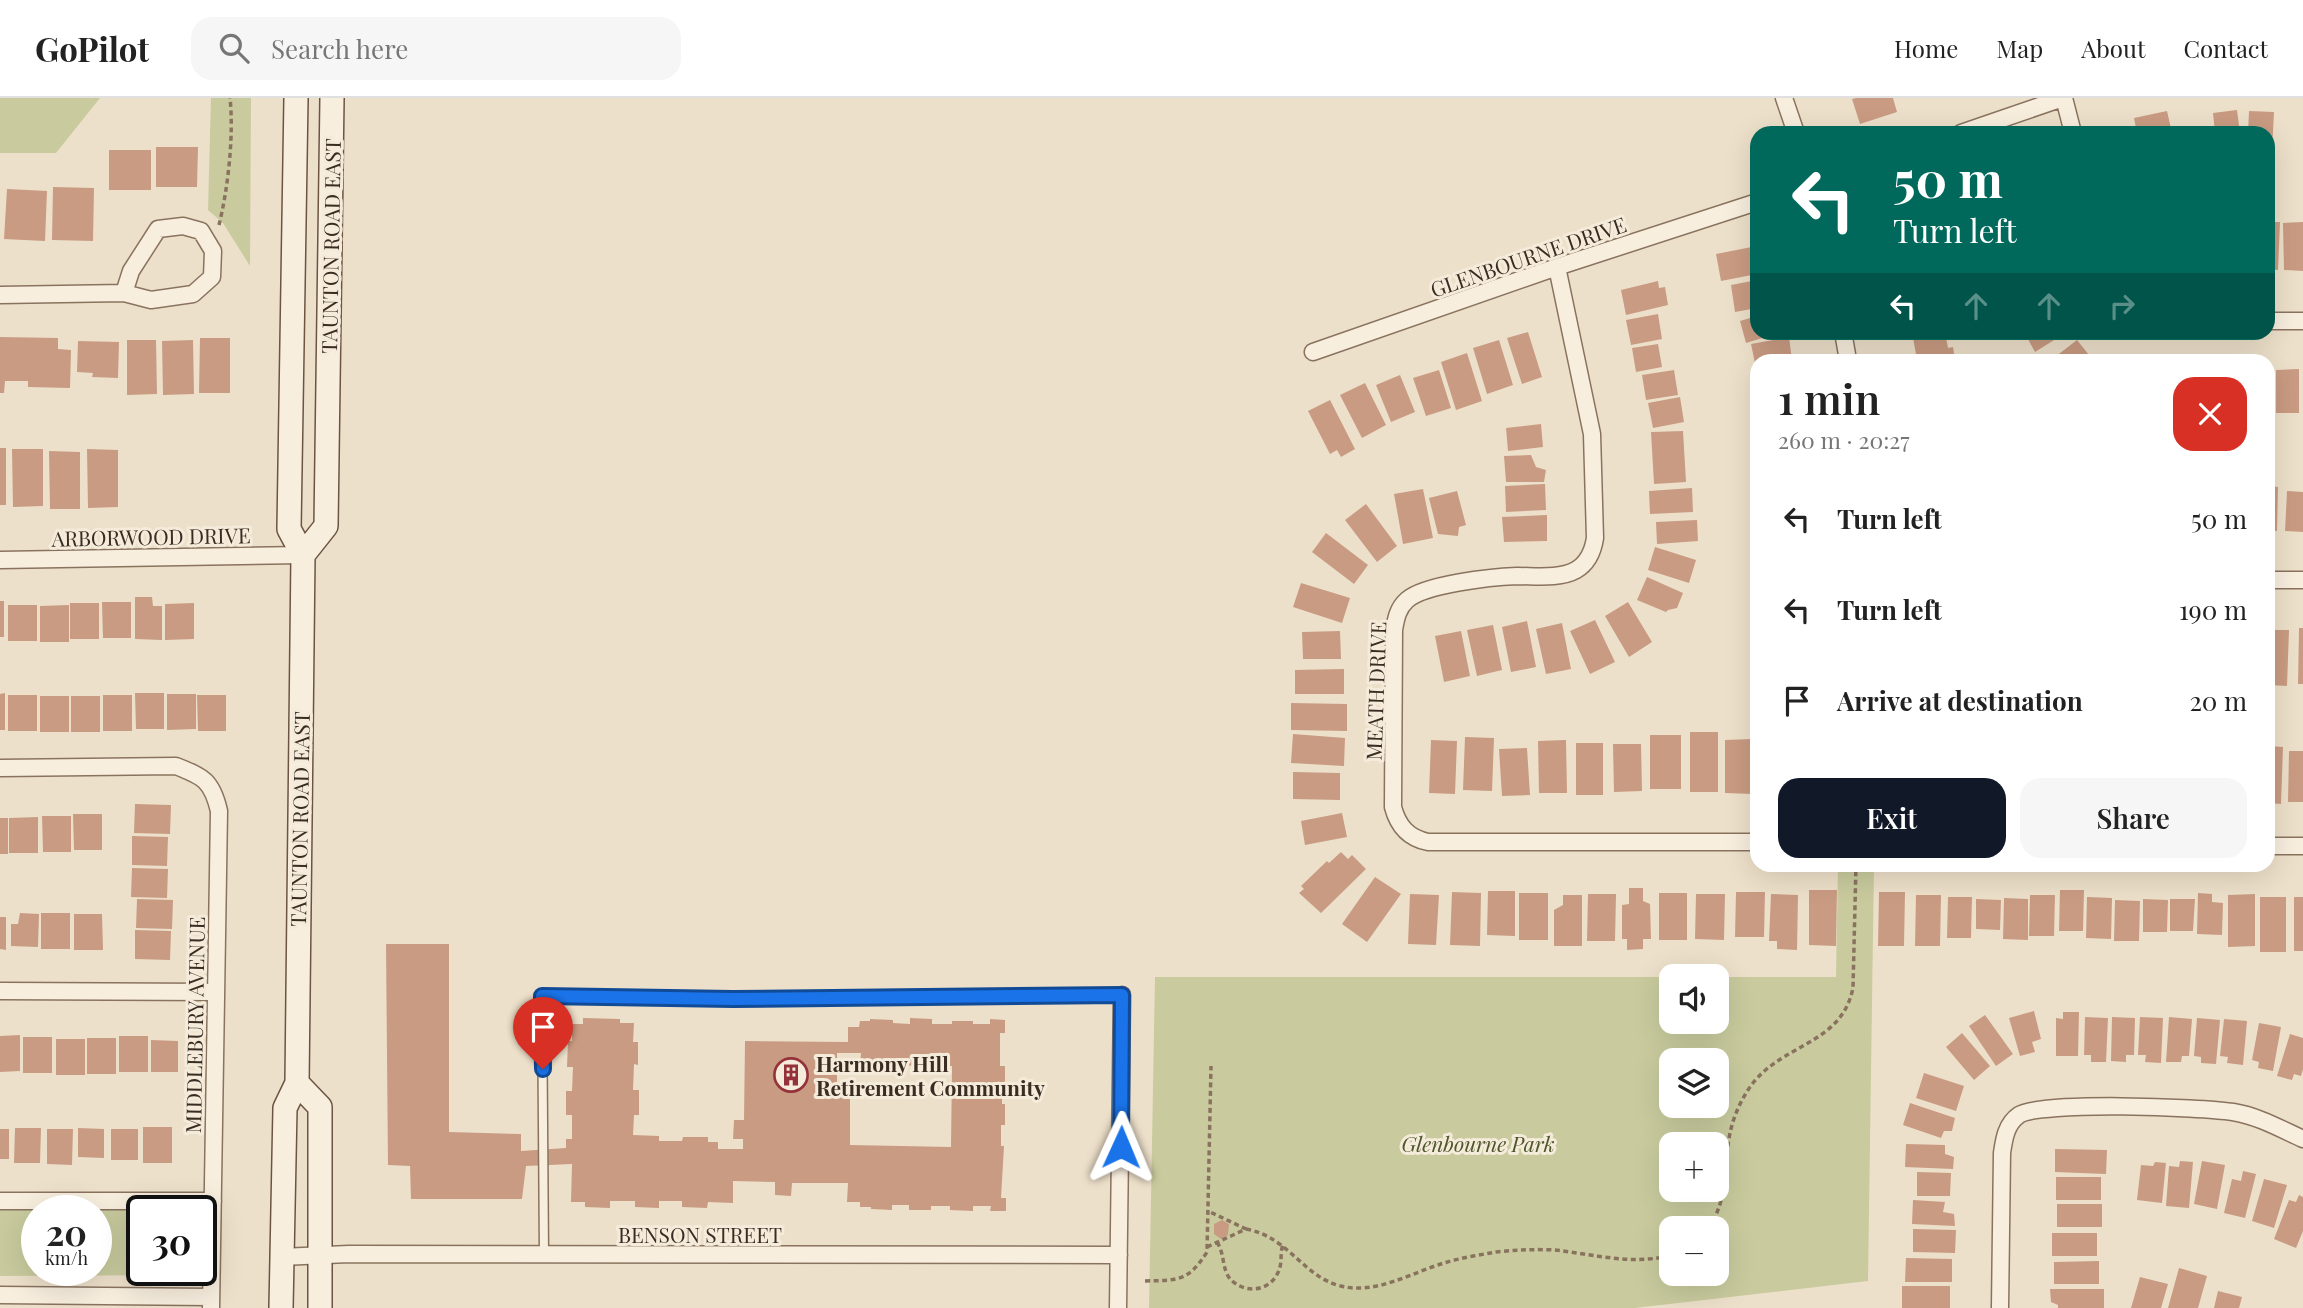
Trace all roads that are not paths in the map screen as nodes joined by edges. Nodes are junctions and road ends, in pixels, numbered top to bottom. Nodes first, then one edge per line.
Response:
1 (296, 98) edge
2 (332, 98) edge
3 (1784, 98) edge
4 (2064, 98) edge
5 (1794, 126) edge
6 (1982, 126) edge
7 (2071, 126) edge
8 (1750, 204) edge
9 (1557, 267) junction
10 (124, 293) junction
11 (0, 295) edge
12 (2275, 321) edge
13 (2303, 321) edge
14 (1313, 352) dead end
15 (303, 555) junction
16 (0, 559) edge
17 (2275, 580) edge
18 (2303, 580) edge
19 (0, 768) edge
20 (1750, 842) edge
21 (2275, 846) edge
22 (2303, 846) edge
23 (0, 991) edge
24 (215, 992) junction
25 (1122, 995) joint
26 (297, 1083) junction
27 (2303, 1139) edge
28 (213, 1195) edge
29 (0, 1201) edge
30 (126, 1201) edge
31 (320, 1255) junction
32 (544, 1255) junction
33 (1119, 1255) junction
34 (281, 1257) junction
35 (0, 1296) edge
36 (211, 1303) edge
37 (281, 1308) edge
38 (320, 1308) edge
39 (1118, 1308) edge
40 (2000, 1308) edge

1 - 15 main road, TAUNTON ROAD EAST
2 - 15 main road, TAUNTON ROAD EAST
3 - 5 street
4 - 6 street
4 - 7 street
8 - 9 street, GLENBOURNE DRIVE
9 - 14 street, GLENBOURNE DRIVE
9 - 20 street, MEATH DRIVE
10 - 10 street
10 - 11 street
12 - 13 street
15 - 16 street, ARBORWOOD DRIVE
15 - 26 main road, TAUNTON ROAD EAST
17 - 18 street
19 - 24 street, MIDDLEBURY AVENUE
21 - 22 street
23 - 24 street
24 - 28 street, MIDDLEBURY AVENUE
25 - 32 lane
25 - 33 street
26 - 31 main road
26 - 34 main road, TAUNTON ROAD EAST
27 - 40 street
29 - 30 street
31 - 32 street, BENSON STREET
31 - 34 street, BENSON STREET
31 - 38 main road
32 - 33 street, BENSON STREET
33 - 39 street
34 - 37 main road, TAUNTON ROAD EAST
35 - 36 street

